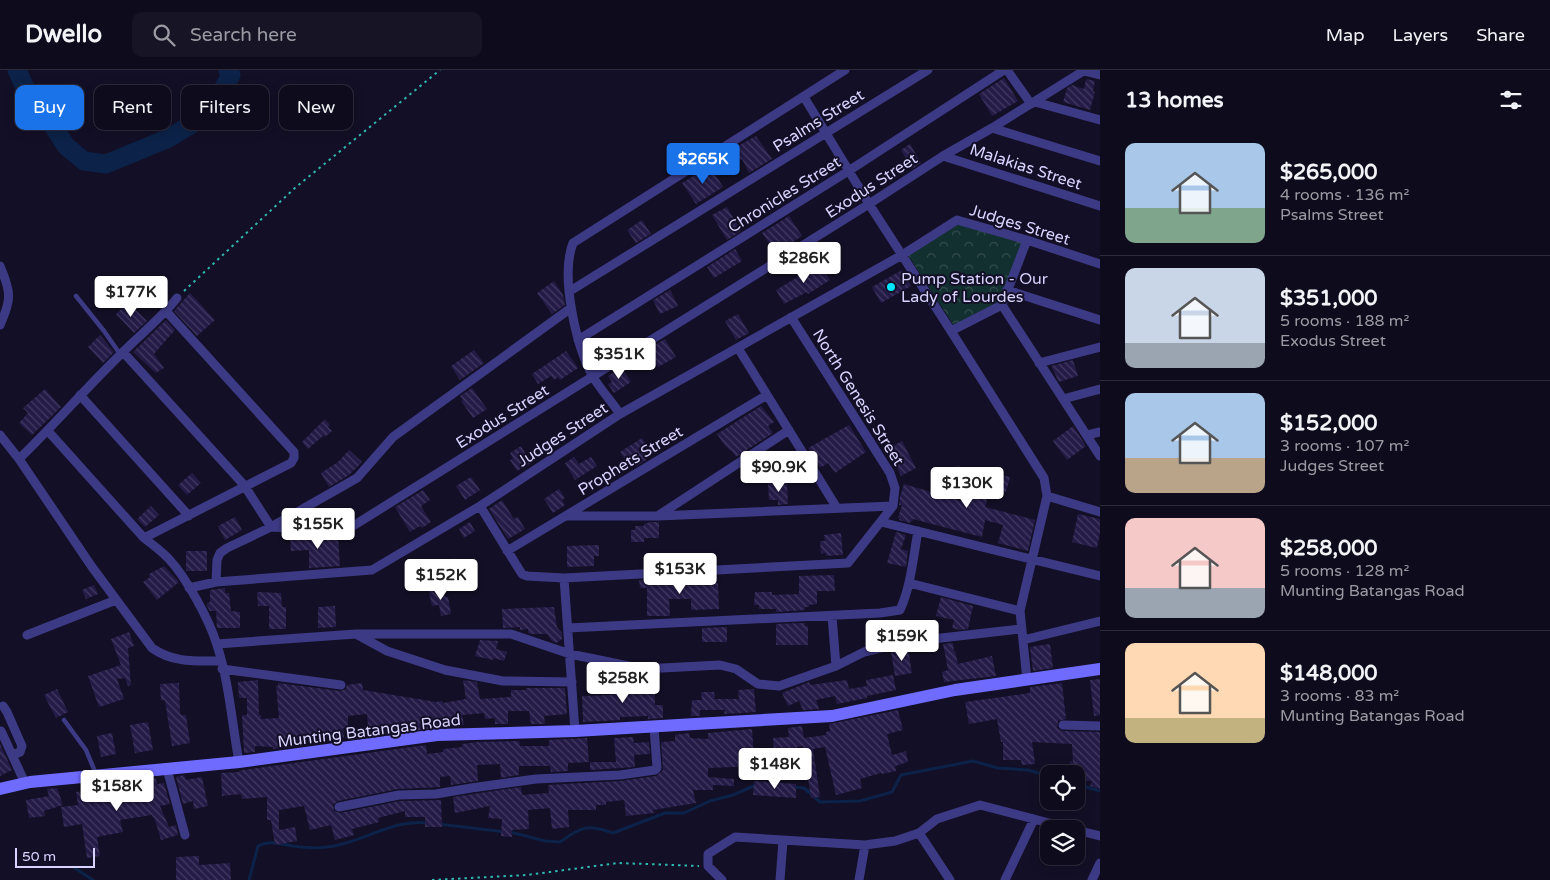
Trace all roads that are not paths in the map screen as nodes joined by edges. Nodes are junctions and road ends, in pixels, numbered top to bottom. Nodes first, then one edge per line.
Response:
1 (845, 70) edge
2 (928, 70) edge
3 (1005, 70) edge
4 (1085, 71) edge
5 (1100, 76) edge
6 (804, 97) junction
7 (1033, 103) junction
8 (1100, 120) edge
9 (992, 128) junction
10 (826, 133) junction
11 (943, 156) junction
12 (1100, 161) edge
13 (850, 170) junction
14 (869, 204) junction
15 (1100, 206) edge
16 (1027, 240) junction
17 (902, 254) junction
18 (1100, 264) edge
19 (0, 266) edge
20 (1007, 290) junction
21 (570, 291) junction
22 (76, 296) dead end
23 (177, 298) road end
24 (1002, 305) junction
25 (571, 308) junction
26 (166, 311) junction
27 (791, 317) junction
28 (1100, 320) edge
29 (0, 325) edge
30 (951, 331) junction
31 (578, 340) junction
32 (1100, 347) edge
33 (738, 348) junction
34 (122, 353) junction
35 (1039, 363) junction
36 (593, 377) junction
37 (1100, 389) edge
38 (80, 395) junction
39 (767, 395) junction
40 (1063, 399) junction
41 (620, 414) junction
42 (789, 430) junction
43 (48, 431) junction
44 (1100, 432) edge
45 (1087, 435) junction
46 (0, 436) edge
47 (1100, 456) edge
48 (19, 459) junction
49 (244, 485) junction
50 (1047, 496) junction
51 (480, 506) junction
52 (892, 506) junction
53 (837, 508) junction
54 (1100, 512) edge
55 (189, 516) junction
56 (566, 516) junction
57 (658, 516) junction
58 (881, 522) junction
59 (271, 527) junction
60 (918, 531) junction
61 (144, 538) junction
62 (507, 551) junction
63 (1031, 560) junction
64 (1100, 576) edge
65 (564, 578) junction
66 (216, 582) junction
67 (909, 583) junction
68 (189, 588) junction
69 (116, 600) junction
70 (1020, 611) junction
71 (832, 616) junction
72 (1100, 622) edge
73 (568, 628) junction
74 (1021, 629) junction
75 (356, 634) junction
76 (27, 635) dead end
77 (1022, 640) junction
78 (217, 644) junction
79 (570, 654) junction
80 (222, 665) junction
81 (836, 666) junction
82 (1100, 669) edge
83 (1027, 680) junction
84 (572, 682) junction
85 (341, 685) dead end
86 (3, 706) dead end
87 (64, 720) dead end
88 (1063, 725) dead end
89 (1100, 726) edge
90 (654, 727) junction
91 (1, 731) edge
92 (575, 731) junction
93 (13, 755) junction
94 (239, 762) junction
95 (167, 769) junction
96 (97, 776) junction
97 (25, 783) junction
98 (0, 789) edge
99 (339, 807) dead end
100 (1034, 818) junction
101 (1041, 820) edge
102 (1085, 832) edge
103 (919, 833) junction
104 (185, 835) dead end
105 (1100, 836) edge
106 (783, 841) junction
107 (865, 845) junction
108 (1100, 863) edge
109 (722, 880) edge
110 (780, 880) edge
111 (859, 880) edge
112 (950, 880) edge
113 (1005, 880) edge
114 (1092, 880) edge

1 - 6 street
2 - 10 street, Psalms Street
3 - 7 street
3 - 13 street, Chronicles Street
4 - 5 street
4 - 7 street, Exodus Street
6 - 10 street
6 - 21 street
7 - 8 street
7 - 9 street, Exodus Street
9 - 11 street, Exodus Street
9 - 12 street
10 - 13 street
10 - 21 street, Psalms Street
11 - 14 street, Exodus Street
11 - 15 street, Malakias Street
13 - 14 street
13 - 31 street, Chronicles Street
14 - 17 street
14 - 36 street, Exodus Street
16 - 17 street, Judges Street
16 - 18 street, Judges Street
16 - 20 street
17 - 27 street, Judges Street
17 - 30 street
19 - 29 street
20 - 24 street
20 - 28 street
21 - 25 street
22 - 34 lane
23 - 26 street
24 - 30 street
24 - 35 street
25 - 31 street
25 - 59 street
26 - 34 street
26 - 49 street
27 - 33 street, Judges Street
27 - 52 street, North Genesis Street
30 - 50 street
31 - 36 street
32 - 35 street
33 - 39 street
33 - 41 street, Judges Street
34 - 38 street
34 - 49 street
35 - 40 street
36 - 41 street
36 - 59 street, Exodus Street
37 - 40 street
38 - 43 street
38 - 55 street
39 - 42 street
39 - 56 street, Prophets Street
40 - 45 street
41 - 51 street, Judges Street
42 - 53 street
42 - 57 street
43 - 48 street
43 - 61 street
44 - 45 street
45 - 47 street
46 - 48 street
48 - 69 street
49 - 55 street
49 - 59 street
50 - 54 street
50 - 63 street
51 - 62 street
51 - 66 street, Judges Street
52 - 53 street
52 - 58 street
53 - 57 street
55 - 61 street
56 - 57 street
56 - 62 street, Prophets Street
58 - 60 street
58 - 65 street
59 - 66 street
60 - 63 street
60 - 67 street
61 - 68 street
62 - 65 street
63 - 64 street
63 - 70 street
65 - 73 street
66 - 68 street, Judges Street
67 - 70 street
67 - 71 street
68 - 78 street
69 - 76 street
69 - 80 street
70 - 74 street
71 - 73 street
71 - 81 street
72 - 77 street
73 - 79 street
74 - 77 street
74 - 81 street
75 - 78 street
75 - 79 street
75 - 84 street
77 - 83 street
78 - 80 street
79 - 81 street
79 - 84 street
80 - 85 street
80 - 94 street
82 - 83 street, Munting Batangas Road
83 - 90 street, Munting Batangas Road
84 - 92 street
86 - 93 street
87 - 96 lane
88 - 89 street
90 - 92 street, Munting Batangas Road
90 - 99 street
91 - 93 street
92 - 94 street, Munting Batangas Road
93 - 97 street
94 - 95 street, Munting Batangas Road
95 - 96 street, Munting Batangas Road
95 - 104 street
96 - 97 street, Munting Batangas Road
97 - 98 street, Munting Batangas Road
100 - 101 street
100 - 103 street
100 - 113 street
102 - 105 street
103 - 107 street
103 - 112 street
106 - 107 street
106 - 109 street
106 - 110 street
107 - 111 street
108 - 114 street

